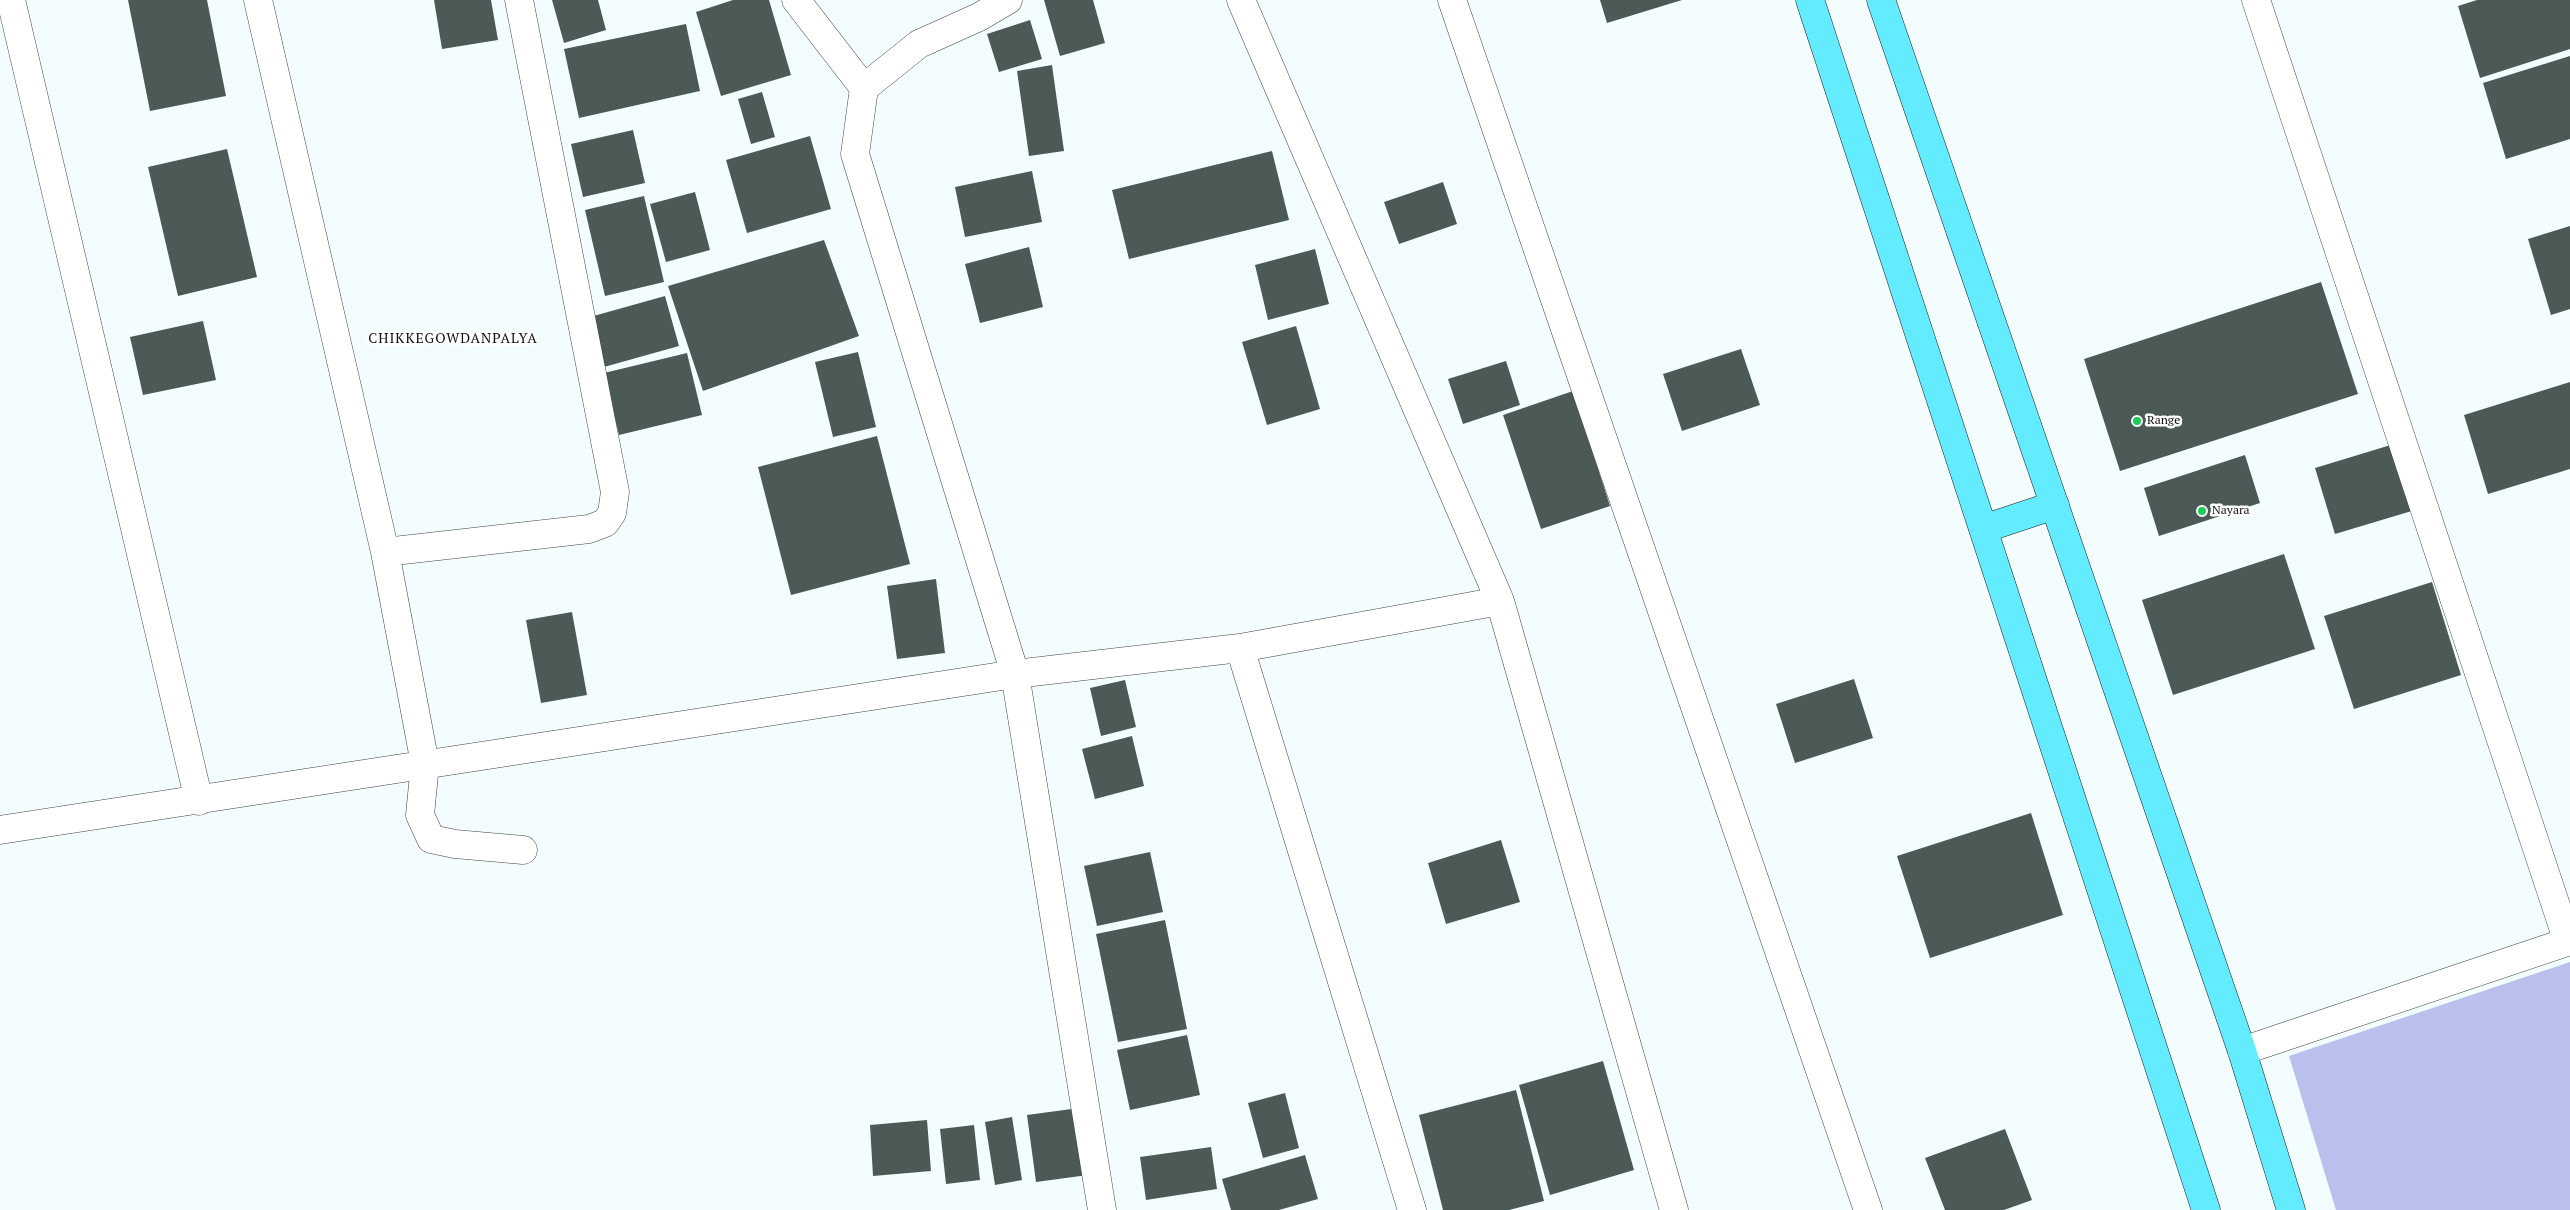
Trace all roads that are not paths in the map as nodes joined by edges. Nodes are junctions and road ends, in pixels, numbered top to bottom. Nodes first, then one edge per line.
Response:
1 (11, 0) edge
2 (258, 0) edge
3 (519, 0) edge
4 (796, 0) edge
5 (1008, 0) edge
6 (1241, 0) edge
7 (1452, 0) edge
8 (1810, 0) edge
9 (1881, 0) edge
10 (2256, 0) edge
11 (864, 88) junction
12 (2055, 506) junction
13 (1983, 529) junction
14 (385, 552) junction
15 (1500, 601) junction
16 (1240, 648) junction
17 (1015, 674) junction
18 (425, 764) junction
19 (199, 800) junction
20 (0, 830) edge
21 (523, 850) dead end
22 (2569, 942) edge
23 (2242, 1051) junction
24 (1102, 1210) edge
25 (1412, 1210) edge
26 (1674, 1210) edge
27 (1868, 1210) edge
28 (2206, 1210) edge
29 (2291, 1210) edge

1 - 19 street
2 - 14 street
3 - 14 street
4 - 11 street
5 - 11 street
6 - 15 street
7 - 27 street
8 - 13 main road
9 - 12 main road
10 - 22 street
11 - 17 street
12 - 13 main road
12 - 23 main road
13 - 28 main road
14 - 18 street
15 - 16 street
15 - 26 street
16 - 17 street
16 - 25 street
17 - 18 street
17 - 24 street
18 - 19 street
18 - 21 street
19 - 20 street
22 - 23 street
23 - 29 main road

